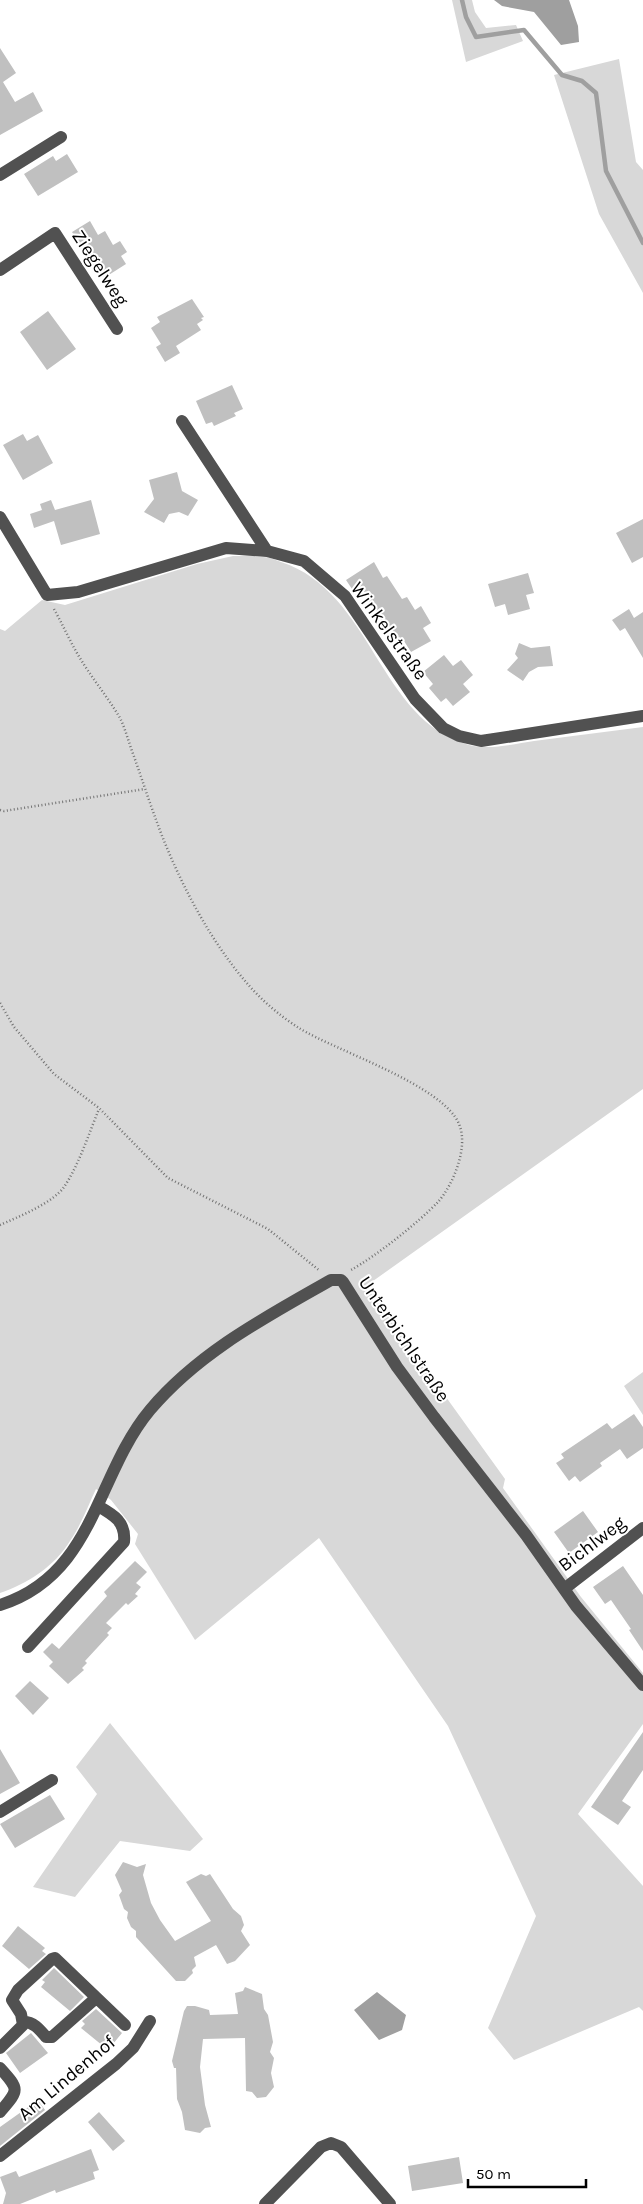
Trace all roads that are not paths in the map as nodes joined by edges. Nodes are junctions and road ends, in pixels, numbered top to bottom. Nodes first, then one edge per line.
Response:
1 (61, 137) dead end
2 (0, 175) edge
3 (0, 270) edge
4 (117, 329) dead end
5 (182, 421) dead end
6 (0, 516) edge
7 (267, 551) junction
8 (643, 716) edge
9 (98, 1506) junction
10 (643, 1528) edge
11 (564, 1589) junction
12 (0, 1606) edge
13 (28, 1647) dead end
14 (643, 1685) edge
15 (52, 1780) dead end
16 (0, 1812) edge
17 (96, 1998) junction
18 (150, 2021) dead end
19 (24, 2022) junction
20 (125, 2026) dead end
21 (0, 2048) edge
22 (0, 2068) edge
23 (0, 2112) edge
24 (0, 2156) edge
25 (265, 2204) edge
26 (390, 2204) edge

1 - 2 street
3 - 4 street, Ziegelweg
5 - 7 street
6 - 7 street, Winkelstraße
7 - 8 street, Winkelstraße
9 - 11 street, Unterbichlstraße
9 - 12 street, Unterbichlstraße
9 - 13 street
10 - 11 street, Bichlweg
11 - 14 street, Unterbichlstraße
15 - 16 street
17 - 19 street
17 - 19 street
17 - 20 street
18 - 24 street, Am Lindenhof
19 - 21 street
22 - 23 street
25 - 26 street

